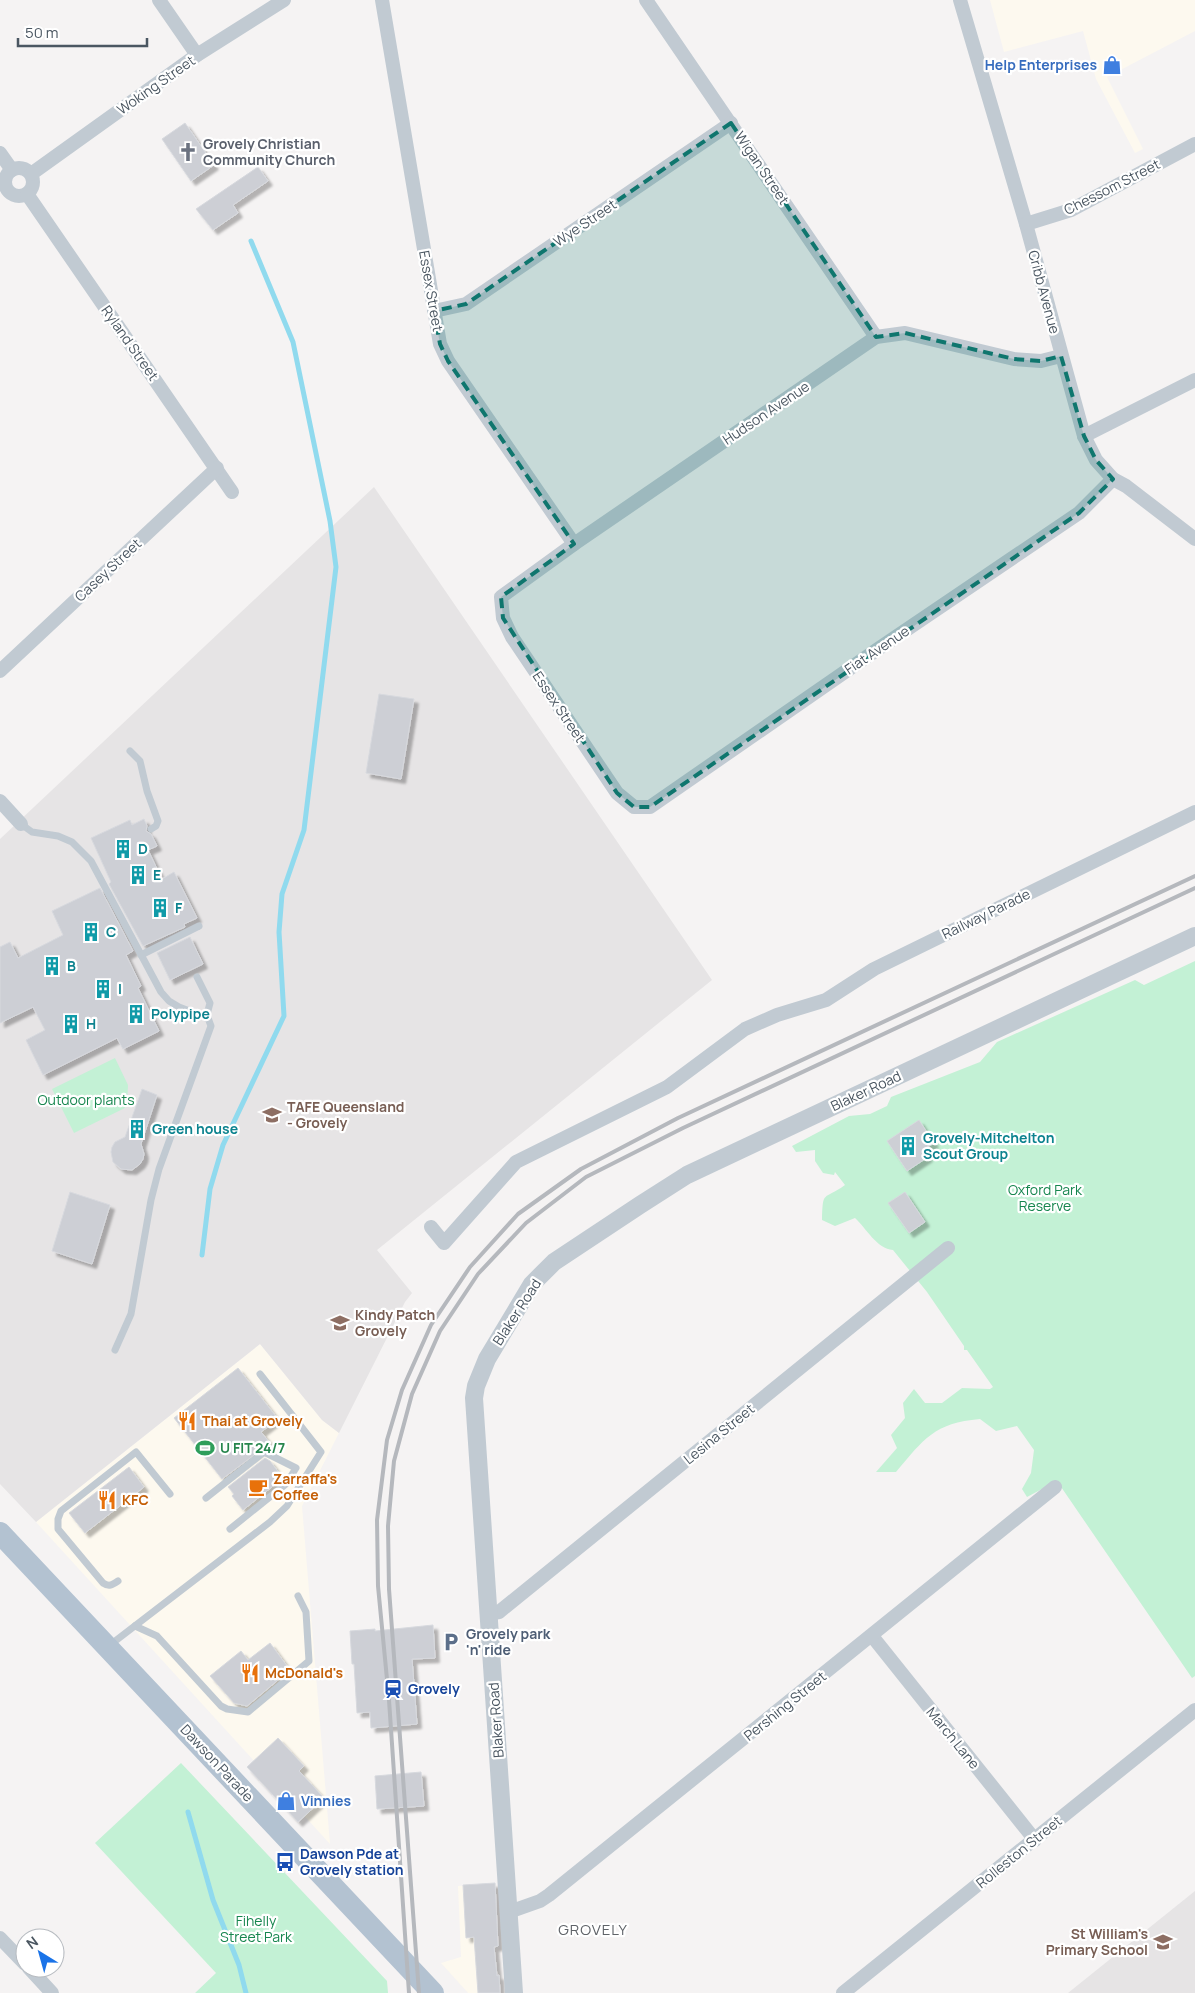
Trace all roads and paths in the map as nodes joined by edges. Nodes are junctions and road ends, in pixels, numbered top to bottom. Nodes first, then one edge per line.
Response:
1 (159, 0) edge
2 (284, 0) edge
3 (382, 0) edge
4 (646, 0) edge
5 (960, 0) edge
6 (197, 55) junction
7 (731, 123) junction
8 (1195, 144) edge
9 (0, 153) edge
10 (12, 170) junction
11 (31, 174) junction
12 (4, 193) edge
13 (28, 194) junction
14 (1026, 224) junction
15 (434, 311) junction
16 (876, 337) junction
17 (1061, 356) junction
18 (1195, 380) edge
19 (1084, 436) junction
20 (216, 468) junction
21 (1113, 478) junction
22 (232, 492) dead end
23 (1195, 539) edge
24 (574, 544) junction
25 (501, 597) joint
26 (0, 671) edge
27 (130, 751) dead end
28 (0, 801) edge
29 (634, 807) joint
30 (1195, 812) edge
31 (21, 824) joint
32 (150, 829) dead end
33 (199, 926) dead end
34 (1195, 936) edge
35 (141, 956) junction
36 (197, 977) dead end
37 (206, 1018) junction
38 (431, 1227) dead end
39 (948, 1248) dead end
40 (115, 1350) dead end
41 (260, 1374) dead end
42 (1055, 1487) dead end
43 (170, 1494) dead end
44 (206, 1498) dead end
45 (230, 1529) dead end
46 (0, 1533) edge
47 (118, 1581) dead end
48 (298, 1596) dead end
49 (488, 1614) junction
50 (135, 1626) junction
51 (872, 1636) junction
52 (107, 1647) junction
53 (1195, 1710) edge
54 (1035, 1840) junction
55 (508, 1912) junction
56 (0, 1938) edge
57 (15, 1954) edge
58 (38, 1978) edge
59 (52, 1993) edge
60 (433, 1993) edge
61 (514, 1993) edge
62 (843, 1993) edge

1 - 6 street
2 - 6 street, Woking Street
3 - 15 street, Essex Street
4 - 7 street, Wigan Street
5 - 14 street, Cribb Avenue
6 - 11 street, Woking Street
7 - 15 street, Wye Street
7 - 16 street, Wigan Street
8 - 14 street, Chessom Street
9 - 10 street
10 - 11 street
10 - 12 street
11 - 13 street
12 - 13 street
13 - 20 street, Ryland Street
14 - 17 street, Cribb Avenue
15 - 24 street, Essex Street
16 - 17 street, Hudson Avenue
16 - 24 street, Hudson Avenue
17 - 19 street, Cribb Avenue
18 - 19 street
19 - 21 street, Cribb Avenue
20 - 22 street, Ryland Street
20 - 26 street, Casey Street
21 - 23 street, Cribb Avenue
21 - 29 street, Fiat Avenue
24 - 25 street, Hudson Avenue
25 - 29 street, Essex Street
27 - 32 lane
28 - 31 street
30 - 38 street, Railway Parade
31 - 35 lane
33 - 35 lane
34 - 49 street, Blaker Road
35 - 37 lane
36 - 37 lane
37 - 40 lane
39 - 49 street, Lesina Street
41 - 50 lane
42 - 51 street, Pershing Street
43 - 47 lane
44 - 45 lane
46 - 52 main road, Dawson Parade
48 - 50 lane
49 - 55 street, Blaker Road
50 - 52 lane
51 - 54 street, March Lane
51 - 55 street, Pershing Street
52 - 60 main road, Dawson Parade
53 - 54 street, Rolleston Street
54 - 62 street, Rolleston Street
55 - 61 street, Blaker Road
56 - 57 street
58 - 59 street

